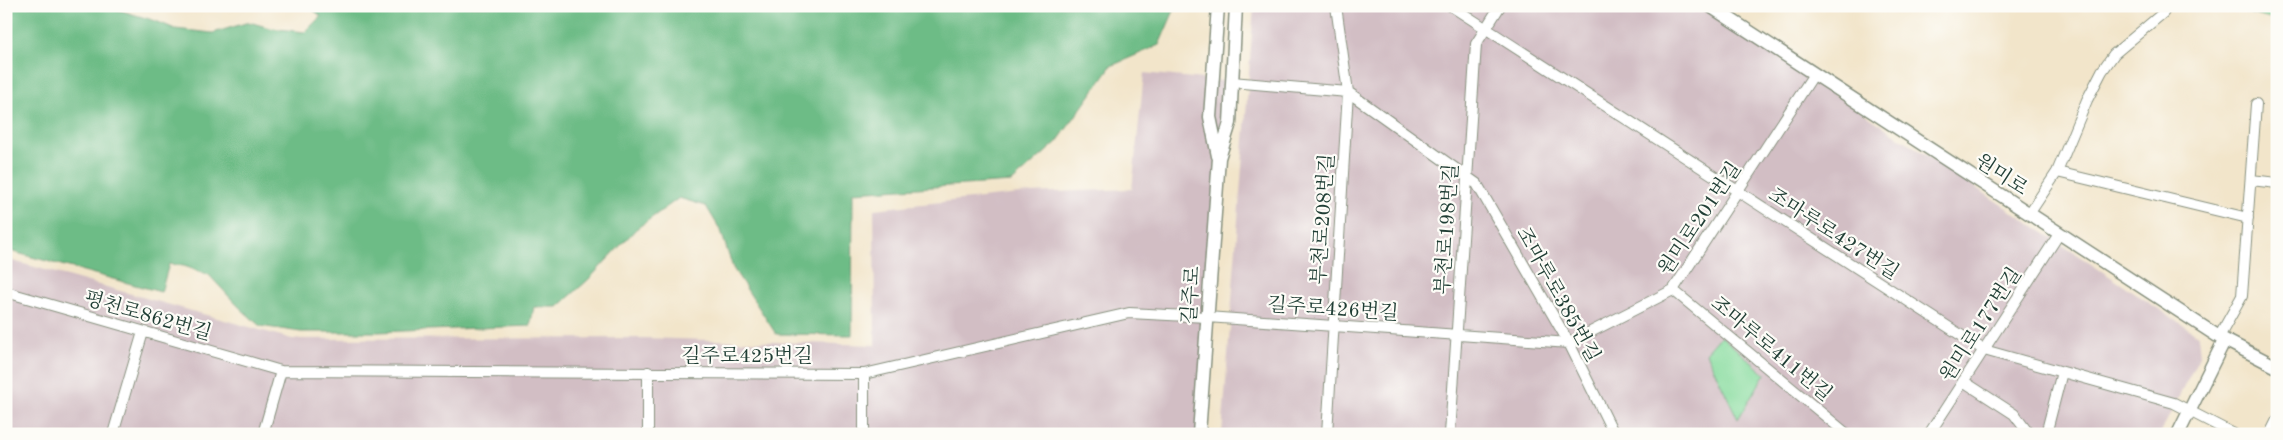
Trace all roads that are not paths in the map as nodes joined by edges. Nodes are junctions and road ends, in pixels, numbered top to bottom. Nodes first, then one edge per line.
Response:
1 (1218, 6) edge
2 (1236, 6) edge
3 (1336, 6) edge
4 (1451, 6) edge
5 (1500, 6) edge
6 (1710, 6) edge
7 (2167, 6) edge
8 (1485, 28) junction
9 (1215, 60) junction
10 (1233, 62) junction
11 (1814, 74) junction
12 (1232, 82) junction
13 (1348, 92) junction
14 (2256, 104) dead end
15 (1219, 158) junction
16 (2056, 172) junction
17 (1467, 177) junction
18 (2251, 180) junction
19 (2277, 183) edge
20 (1739, 192) junction
21 (2029, 214) junction
22 (2248, 218) junction
23 (2059, 234) junction
24 (1673, 290) junction
25 (6, 292) edge
26 (1207, 317) junction
27 (1333, 326) junction
28 (143, 332) junction
29 (1456, 335) junction
30 (2222, 339) junction
31 (1569, 343) junction
32 (1984, 350) junction
33 (2277, 367) edge
34 (280, 372) junction
35 (648, 372) junction
36 (2062, 372) junction
37 (864, 374) junction
38 (1963, 382) junction
39 (2189, 410) junction
40 (2277, 420) edge
41 (113, 434) edge
42 (263, 434) edge
43 (648, 434) edge
44 (864, 434) edge
45 (1199, 434) edge
46 (1327, 434) edge
47 (1450, 434) edge
48 (1614, 434) edge
49 (1848, 434) edge
50 (1929, 434) edge
51 (2029, 434) edge
52 (2046, 434) edge
53 (2178, 434) edge
54 (2234, 434) edge
55 (2270, 434) edge

1 - 9 street, 길주로
2 - 10 street, 길주로
3 - 13 street, 부천로208번길
4 - 8 street, 조마루로427번길
5 - 8 street, 부천로198번길
6 - 11 street, 원미로
7 - 16 street
8 - 17 street, 부천로198번길
8 - 20 street, 조마루로427번길
9 - 10 street
9 - 15 street, 길주로
10 - 12 street, 길주로
11 - 20 street, 원미로201번길
11 - 21 street, 원미로
12 - 13 street
12 - 15 street, 길주로
13 - 17 street, 조마루로385번길
13 - 27 street, 부천로208번길
14 - 18 street
15 - 26 street, 길주로
16 - 21 street
16 - 22 street
17 - 29 street, 부천로198번길
17 - 31 street, 조마루로385번길
18 - 19 street
18 - 22 street
20 - 24 street, 원미로201번길
20 - 32 street, 조마루로427번길
21 - 23 street, 원미로
22 - 30 street
23 - 30 street, 원미로
23 - 32 street, 원미로177번길
24 - 31 street, 원미로201번길
24 - 49 street, 조마루로411번길
25 - 28 street, 평천로862번길
26 - 27 street, 길주로426번길
26 - 37 street, 길주로425번길
26 - 45 street, 길주로
27 - 29 street, 길주로426번길
27 - 46 street, 부천로208번길
28 - 34 street, 평천로862번길
28 - 41 street
29 - 31 street
29 - 47 street, 부천로198번길
30 - 33 street, 원미로
30 - 39 street
31 - 48 street, 조마루로385번길
32 - 36 street, 조마루로427번길
32 - 38 street, 원미로177번길
34 - 35 street, 길주로425번길
34 - 42 street
35 - 37 street, 길주로425번길
35 - 43 street
36 - 39 street, 조마루로427번길
36 - 52 street
37 - 44 street
38 - 50 street, 원미로177번길
38 - 51 street
39 - 53 street
39 - 54 street, 조마루로427번길
40 - 55 street

